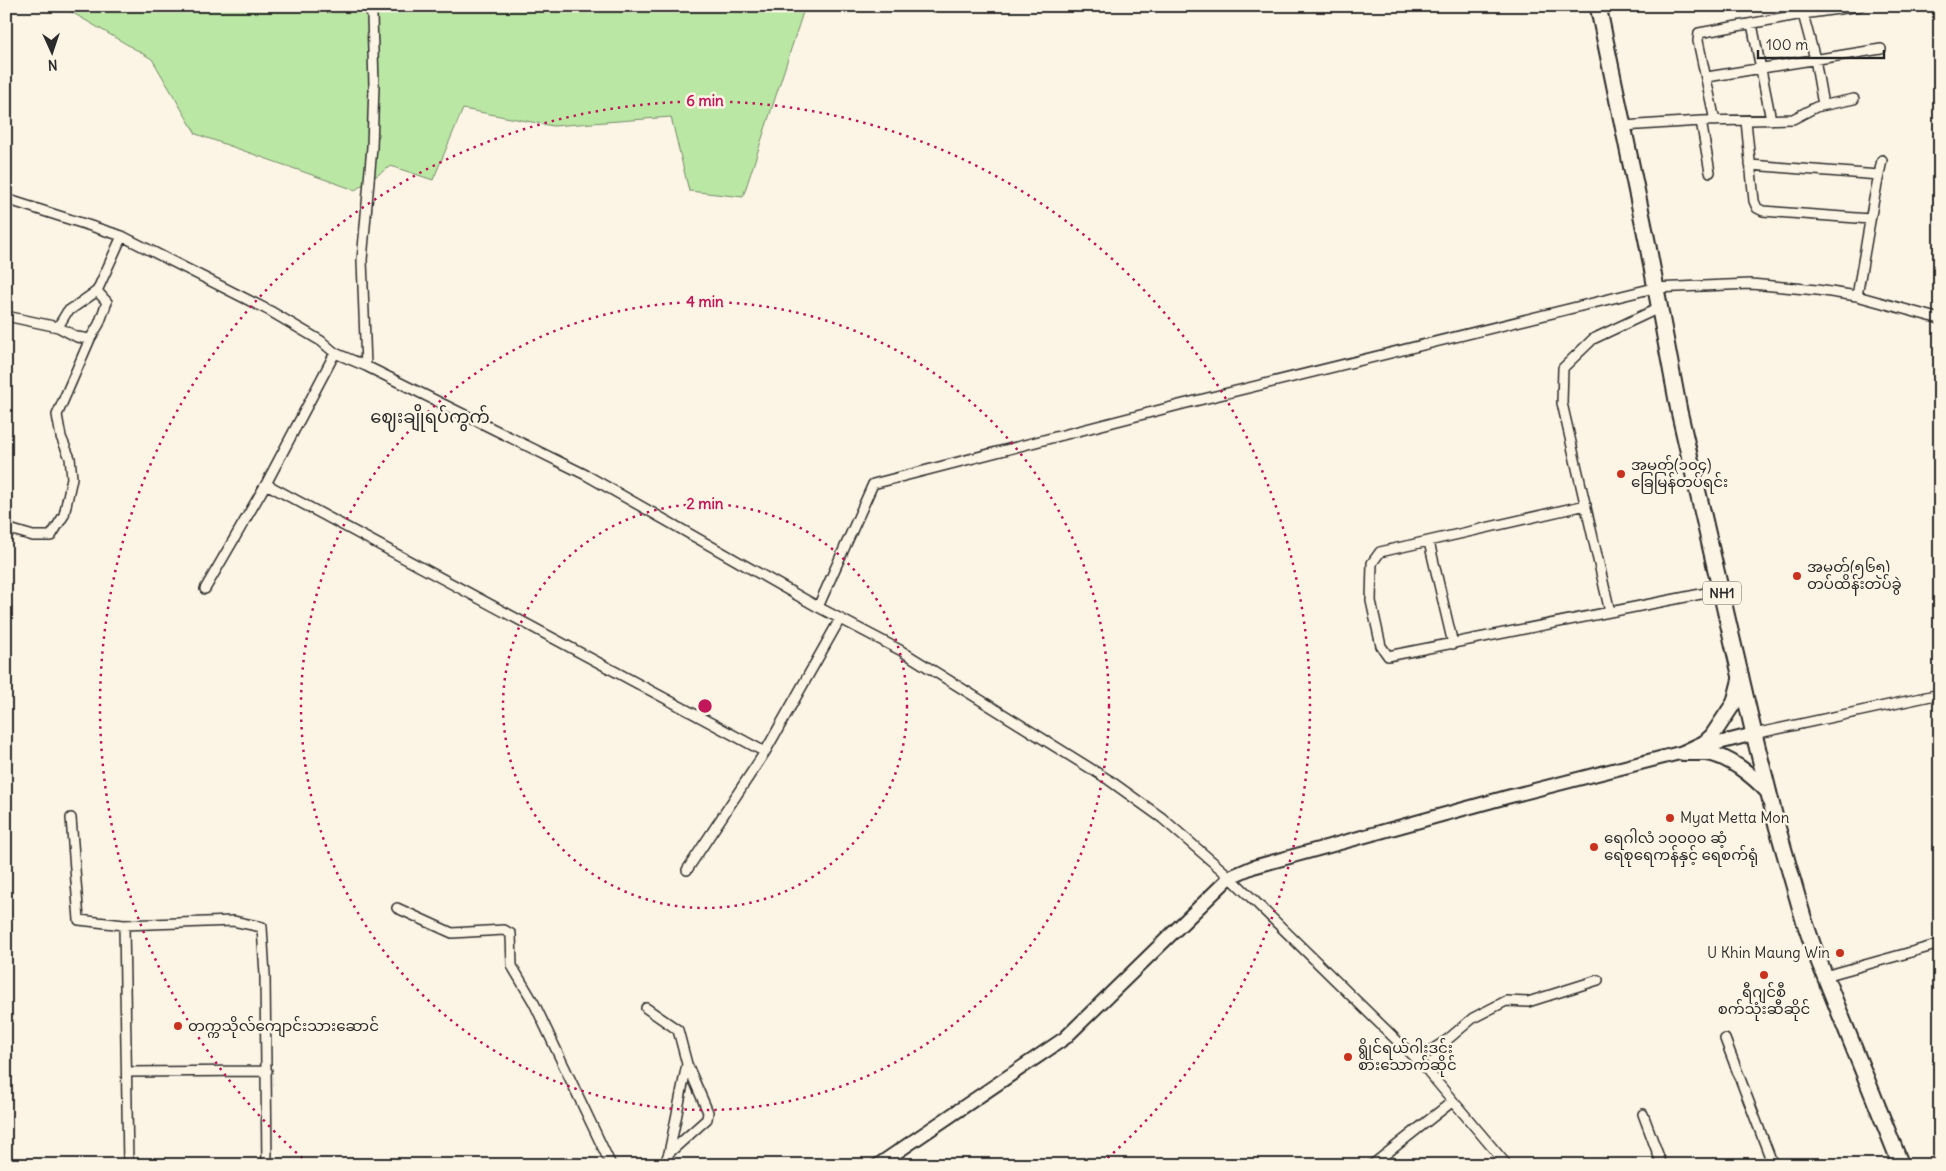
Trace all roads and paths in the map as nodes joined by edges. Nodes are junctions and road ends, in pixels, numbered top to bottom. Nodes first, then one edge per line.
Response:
1 (369, 6) edge
2 (1598, 6) edge
3 (1860, 6) edge
4 (1803, 14) junction
5 (1752, 24) junction
6 (1881, 50) dead end
7 (1815, 59) junction
8 (1760, 69) junction
9 (1707, 78) junction
10 (1854, 99) dead end
11 (1822, 105) junction
12 (1771, 120) junction
13 (1701, 121) junction
14 (1715, 121) junction
15 (1746, 121) junction
16 (1623, 126) junction
17 (1882, 160) dead end
18 (1750, 165) junction
19 (1710, 172) dead end
20 (1879, 175) junction
21 (6, 200) edge
22 (1870, 219) junction
23 (122, 236) junction
24 (1654, 288) junction
25 (97, 291) junction
26 (1858, 296) junction
27 (1659, 308) junction
28 (6, 316) edge
29 (1940, 319) edge
30 (58, 327) junction
31 (90, 339) junction
32 (335, 353) junction
33 (366, 366) junction
34 (266, 484) junction
35 (1586, 505) junction
36 (6, 528) edge
37 (1428, 542) junction
38 (205, 589) dead end
39 (1721, 590) junction
40 (818, 607) junction
41 (1610, 612) junction
42 (840, 619) junction
43 (1453, 644) junction
44 (1741, 676) junction
45 (1940, 694) edge
46 (1754, 734) junction
47 (765, 752) junction
48 (1683, 753) junction
49 (1769, 793) junction
50 (71, 818) dead end
51 (688, 870) dead end
52 (1230, 877) junction
53 (397, 908) dead end
54 (124, 925) junction
55 (1940, 944) edge
56 (1825, 976) junction
57 (1598, 980) dead end
58 (646, 1008) dead end
59 (1725, 1039) dead end
60 (1416, 1060) junction
61 (687, 1064) junction
62 (267, 1071) junction
63 (127, 1072) junction
64 (1453, 1101) junction
65 (1643, 1114) dead end
66 (669, 1153) junction
67 (128, 1165) edge
68 (267, 1165) edge
69 (611, 1165) edge
70 (664, 1165) edge
71 (878, 1165) edge
72 (1372, 1165) edge
73 (1507, 1165) edge
74 (1662, 1165) edge
75 (1773, 1165) edge
76 (1901, 1165) edge

1 - 33 street
2 - 16 highway, NH1
3 - 4 street
4 - 5 street
4 - 7 street
5 - 8 street
5 - 9 street
6 - 7 street
7 - 8 street
7 - 11 street
8 - 9 street
8 - 12 street
9 - 14 street
10 - 11 street
11 - 12 street
12 - 15 street
13 - 14 street
13 - 16 street
13 - 19 street
14 - 15 street
15 - 18 street
16 - 24 highway, NH1
17 - 20 street
18 - 20 street
18 - 22 street
20 - 22 street
21 - 23 street
22 - 26 street
23 - 25 street
23 - 32 street
24 - 26 street
24 - 27 highway, NH1
24 - 40 street
25 - 30 street
25 - 31 street
26 - 29 street
27 - 35 street
27 - 39 highway, NH1
28 - 30 street
30 - 31 street
31 - 36 street
32 - 33 street
32 - 34 street
33 - 40 street
34 - 38 street
34 - 47 street
35 - 37 street
35 - 41 street
37 - 43 street
37 - 43 street
39 - 41 street
39 - 44 highway, NH1
40 - 42 street
41 - 43 street
42 - 47 street
42 - 52 street
44 - 46 highway, NH1
44 - 48 main road
45 - 46 street
46 - 48 main road
46 - 49 highway, NH1
47 - 51 street
48 - 49 main road
48 - 52 main road
49 - 56 highway, NH1
50 - 54 street
52 - 60 street
52 - 71 main road
53 - 69 street
54 - 62 street
54 - 63 street
55 - 56 street
56 - 76 highway, NH1
57 - 60 street
58 - 61 street
59 - 75 street
60 - 64 street
61 - 66 street
61 - 66 street
62 - 63 street
62 - 68 street
63 - 67 street
64 - 72 street
64 - 73 street
65 - 74 street
66 - 70 street

